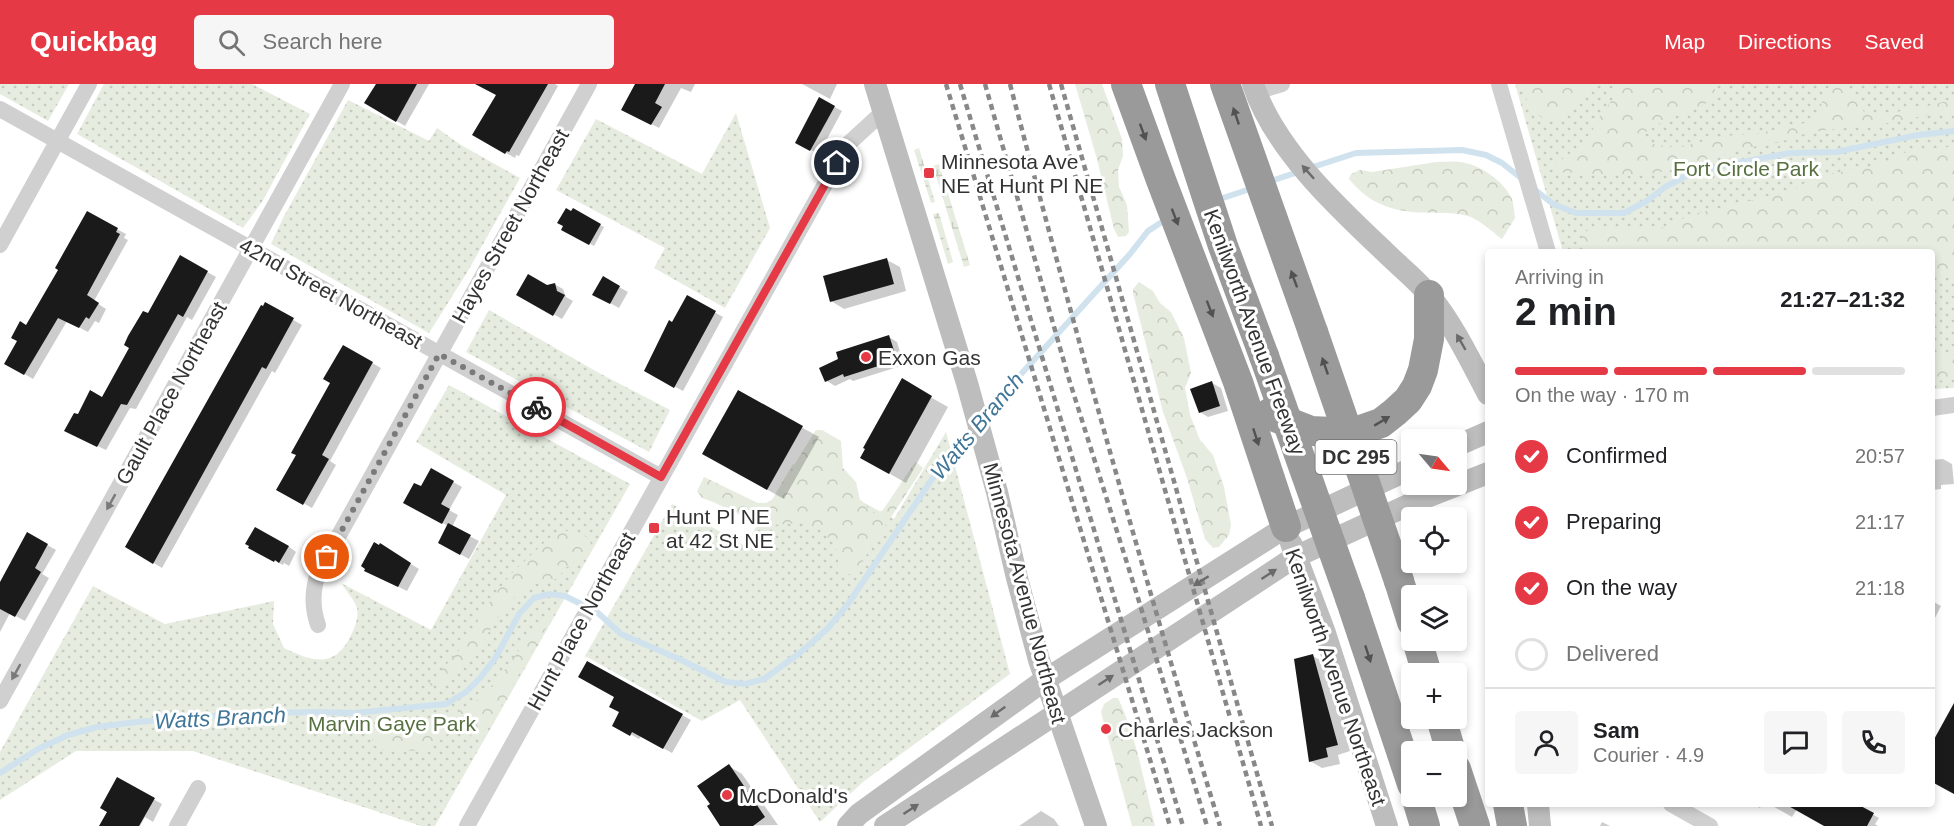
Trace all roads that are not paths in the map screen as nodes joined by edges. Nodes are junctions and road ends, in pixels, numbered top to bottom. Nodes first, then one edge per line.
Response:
1 (89, 84) edge
2 (342, 84) edge
3 (589, 84) edge
4 (875, 84) edge
5 (1126, 84) edge
6 (1170, 84) edge
7 (1225, 84) edge
8 (1282, 84) edge
9 (1499, 84) edge
10 (1255, 88) edge
11 (0, 109) edge
12 (883, 112) junction
13 (58, 141) junction
14 (0, 245) edge
15 (1546, 247) edge
16 (251, 248) junction
17 (1429, 295) junction
18 (439, 354) junction
19 (1238, 382) junction
20 (1485, 387) edge
21 (1954, 405) edge
22 (1935, 408) edge
23 (1485, 433) edge
24 (1467, 441) edge
25 (1401, 473) edge
26 (1485, 474) edge
27 (661, 477) junction
28 (1286, 527) junction
29 (1295, 556) junction
30 (1401, 587) edge
31 (318, 626) dead end
32 (1046, 679) junction
33 (0, 702) edge
34 (1057, 712) junction
35 (1401, 751) edge
36 (198, 788) dead end
37 (1467, 804) edge
38 (1419, 807) edge
39 (1509, 807) edge
40 (1538, 807) edge
41 (1676, 807) edge
42 (177, 826) edge
43 (467, 826) edge
44 (848, 826) edge
45 (885, 826) edge
46 (1096, 826) edge
47 (1387, 826) edge
48 (1425, 826) edge
49 (1474, 826) edge
50 (1512, 826) edge
51 (1540, 826) edge
52 (1710, 826) edge

1 - 13 street
2 - 16 street, Gault Place Northeast
3 - 18 street, Hayes Street Northeast
4 - 12 main road, Minnesota Avenue Northeast
5 -> 19 highway
6 -> 35 highway, Kenilworth Avenue Freeway / DC 295, bridge
30 -> 7 highway, DC 295, bridge
8 - 10 street
9 - 15 street
17 -> 10 main road
11 - 13 street, 42nd Street Northeast
12 - 27 street, Hunt Place Northeast
12 - 32 main road, Minnesota Avenue Northeast
13 - 14 street
13 - 16 street, 42nd Street Northeast
16 - 18 street, 42nd Street Northeast
16 -> 33 street, Gault Place Northeast
19 -> 17 highway
20 -> 17 main road
18 - 27 street, 42nd Street Northeast
18 - 31 street, Hayes Street Northeast
19 -> 28 highway
21 - 22 street
23 - 24 main road
25 - 28 main road
26 - 29 main road
27 - 43 street, Hunt Place Northeast
28 - 29 main road, Kenilworth Avenue Northeast
28 -> 32 main road
34 -> 29 main road
29 - 47 main road, Kenilworth Avenue Northeast
32 - 34 main road, Minnesota Avenue Northeast
32 -> 44 main road
45 -> 34 main road
34 - 46 main road, Minnesota Avenue Northeast
36 - 42 street
37 - 49 highway
38 - 48 highway
39 - 50 highway
40 - 51 main road
41 - 52 street

